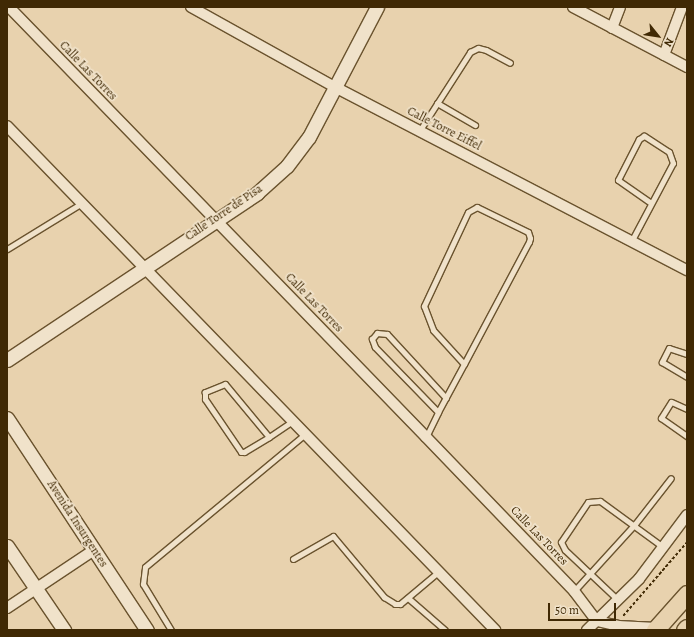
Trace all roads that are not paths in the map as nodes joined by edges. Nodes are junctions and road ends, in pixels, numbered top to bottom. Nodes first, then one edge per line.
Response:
1 (9, 7) edge
2 (191, 7) edge
3 (377, 7) edge
4 (573, 7) edge
5 (620, 7) edge
6 (682, 7) edge
7 (612, 28) junction
8 (664, 55) junction
9 (510, 63) dead end
10 (687, 67) edge
11 (335, 87) junction
12 (437, 103) junction
13 (475, 125) dead end
14 (7, 126) edge
15 (420, 130) junction
16 (82, 203) junction
17 (651, 203) junction
18 (216, 220) junction
19 (632, 240) junction
20 (7, 250) edge
21 (146, 266) junction
22 (687, 270) edge
23 (687, 354) edge
24 (7, 360) edge
25 (464, 364) junction
26 (687, 377) edge
27 (446, 398) junction
28 (687, 409) edge
29 (438, 412) junction
30 (293, 422) junction
31 (9, 425) edge
32 (305, 434) junction
33 (687, 436) edge
34 (269, 437) junction
35 (426, 437) junction
36 (671, 478) dead end
37 (687, 515) edge
38 (635, 524) junction
39 (7, 546) edge
40 (663, 547) junction
41 (94, 550) junction
42 (293, 559) dead end
43 (438, 572) junction
44 (589, 574) junction
45 (36, 588) junction
46 (574, 591) junction
47 (687, 594) edge
48 (408, 598) junction
49 (618, 600) junction
50 (7, 608) edge
51 (596, 625) edge
52 (687, 628) edge
53 (493, 629) edge
54 (656, 629) edge
55 (64, 630) edge
56 (147, 630) edge
57 (171, 630) edge
58 (445, 630) edge
59 (587, 630) edge
60 (685, 630) edge

1 - 18 street, Calle Las Torres
2 - 11 street, Calle Torre Eiffel
3 - 11 street, Calle Torre de Pisa
4 - 7 street
5 - 7 street
6 - 8 street
7 - 8 street
8 - 10 street
9 - 12 lane
11 - 15 street, Calle Torre Eiffel
11 - 18 street, Calle Torre de Pisa
12 - 13 lane
12 - 15 lane
14 - 16 street
15 - 19 street, Calle Torre Eiffel
16 - 20 lane
16 - 21 street
17 - 17 lane
17 - 19 lane
18 - 21 street, Calle Torre de Pisa
18 - 35 street, Calle Las Torres
19 - 22 street, Calle Torre Eiffel
21 - 24 street, Calle Torre de Pisa
21 - 30 street
23 - 26 lane
25 - 25 lane
25 - 27 lane
27 - 29 lane
27 - 29 lane
28 - 33 lane
29 - 35 lane
30 - 32 street
30 - 34 lane
31 - 41 street, Avenida Insurgentes
32 - 43 street
32 - 57 lane
34 - 34 lane
35 - 46 street, Calle Las Torres
36 - 38 lane
37 - 40 street
38 - 40 lane
38 - 44 lane
38 - 44 lane
39 - 45 street
40 - 49 street
41 - 45 street
41 - 56 street, Avenida Insurgentes
42 - 48 lane
43 - 48 lane
43 - 53 street
44 - 46 lane
44 - 49 lane
45 - 50 street
45 - 55 street
46 - 51 street, Calle Las Torres
47 - 54 highway
48 - 58 lane
49 - 51 street
51 - 54 street
51 - 59 street
52 - 60 highway

